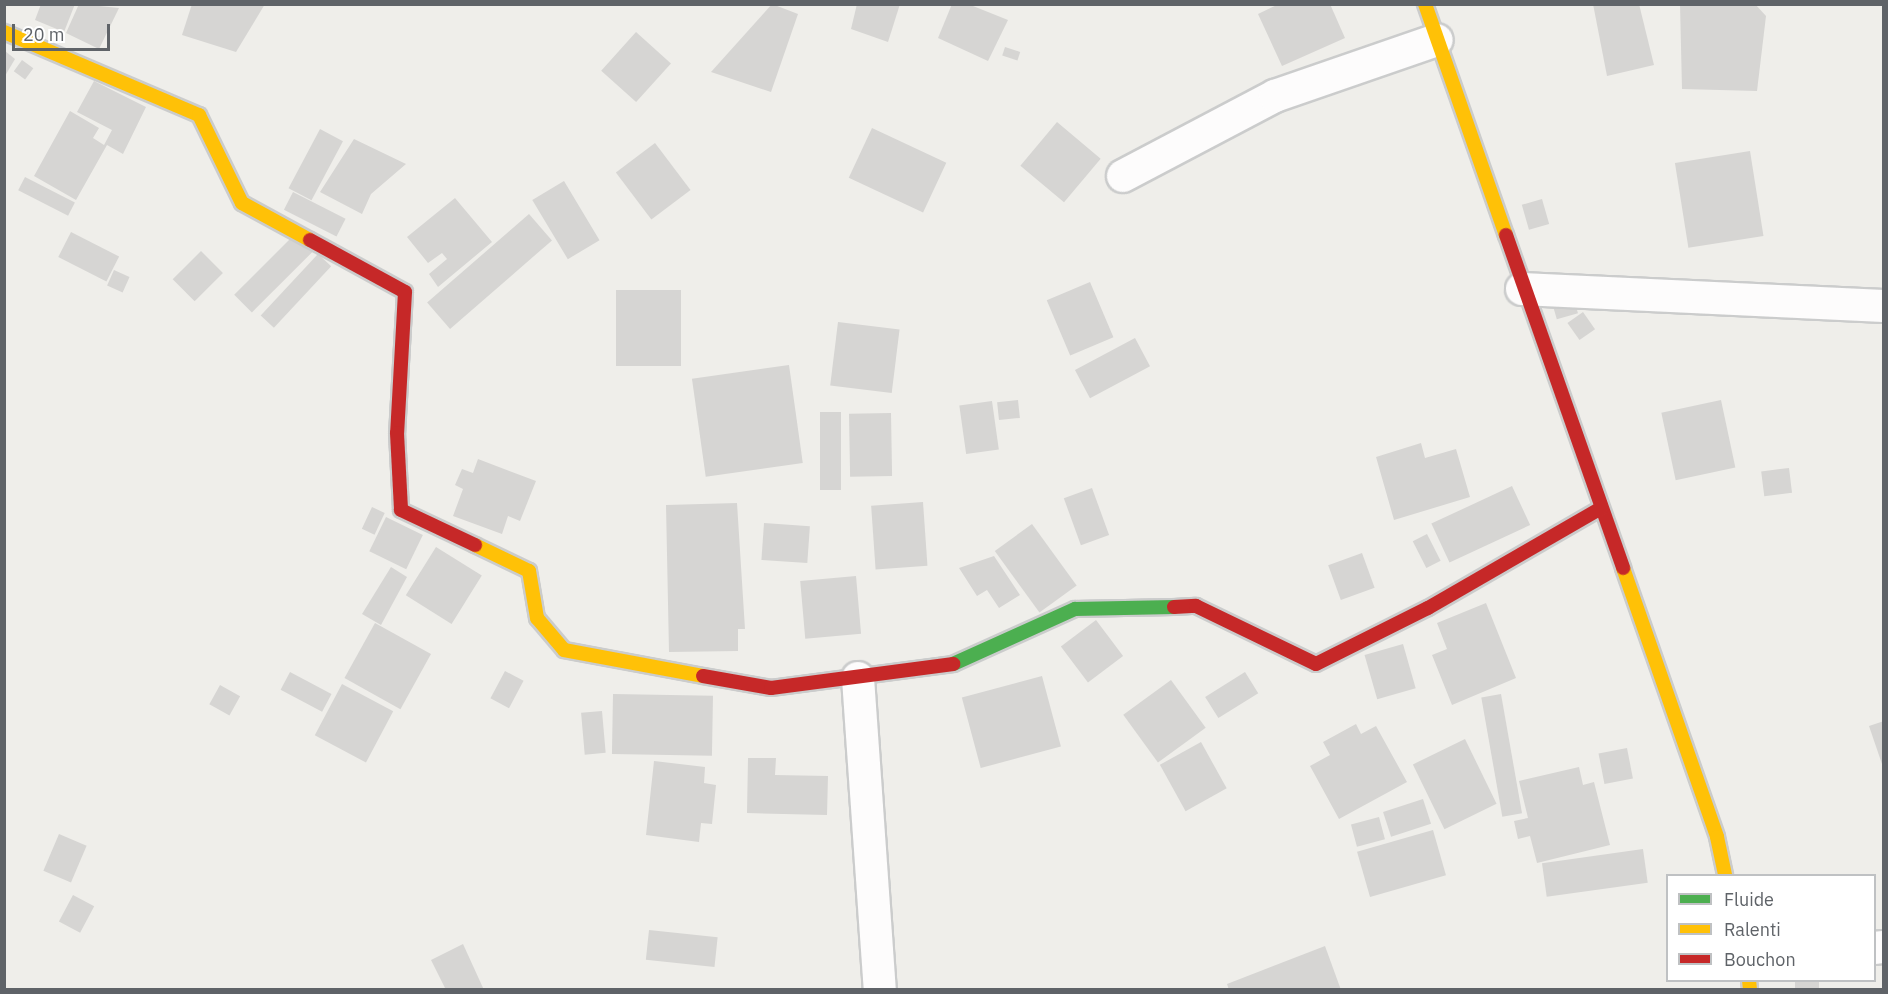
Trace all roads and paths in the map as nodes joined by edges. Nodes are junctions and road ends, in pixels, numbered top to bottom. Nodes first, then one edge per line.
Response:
1 (1425, 4) edge
2 (4, 32) edge
3 (1437, 40) junction
4 (1123, 176) dead end
5 (1522, 289) junction
6 (1884, 306) edge
7 (1601, 508) junction
8 (858, 678) junction
9 (1725, 874) edge
10 (880, 990) edge

1 - 3 street
2 - 8 street
3 - 4 street
3 - 5 street
5 - 6 street
5 - 7 street
7 - 8 street
7 - 9 street
8 - 10 street

